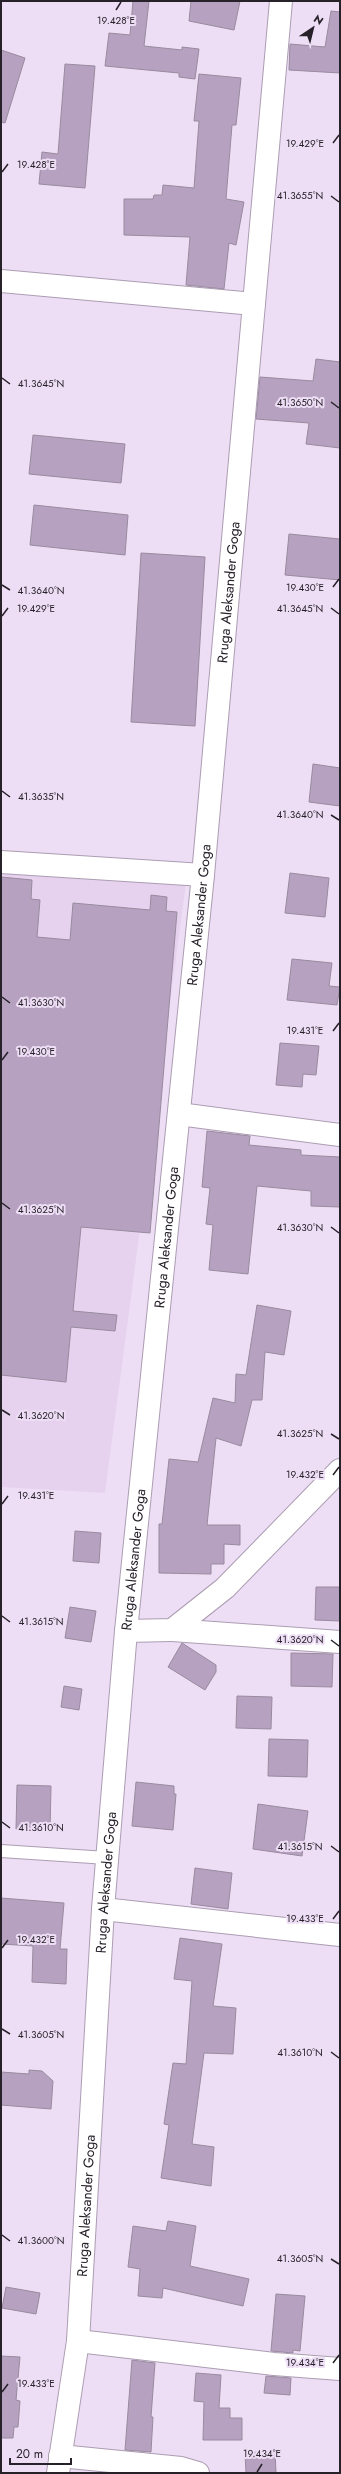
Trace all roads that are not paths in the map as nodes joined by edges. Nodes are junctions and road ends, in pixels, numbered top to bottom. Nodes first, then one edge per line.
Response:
1 (281, 1) edge
2 (1, 280) edge
3 (254, 304) junction
4 (1, 862) edge
5 (203, 875) junction
6 (179, 1114) junction
7 (340, 1135) edge
8 (340, 1470) edge
9 (172, 1630) junction
10 (126, 1631) junction
11 (340, 1642) edge
12 (1, 1851) edge
13 (107, 1858) junction
14 (103, 1909) junction
15 (340, 1935) edge
16 (78, 2341) junction
17 (340, 2369) edge
18 (59, 2465) edge
19 (198, 2473) edge

1 - 3 main road, Rruga Aleksander Goga
2 - 3 main road
3 - 5 main road, Rruga Aleksander Goga
4 - 5 main road
5 - 6 main road, Rruga Aleksander Goga
6 - 7 main road
6 - 10 main road, Rruga Aleksander Goga
8 - 9 main road
9 - 10 main road
9 - 11 main road
10 - 13 main road, Rruga Aleksander Goga
12 - 13 lane
13 - 14 main road, Rruga Aleksander Goga
14 - 15 main road
14 - 16 main road, Rruga Aleksander Goga
16 - 17 main road
16 - 18 main road, Rruga Aleksander Goga
18 - 19 main road

